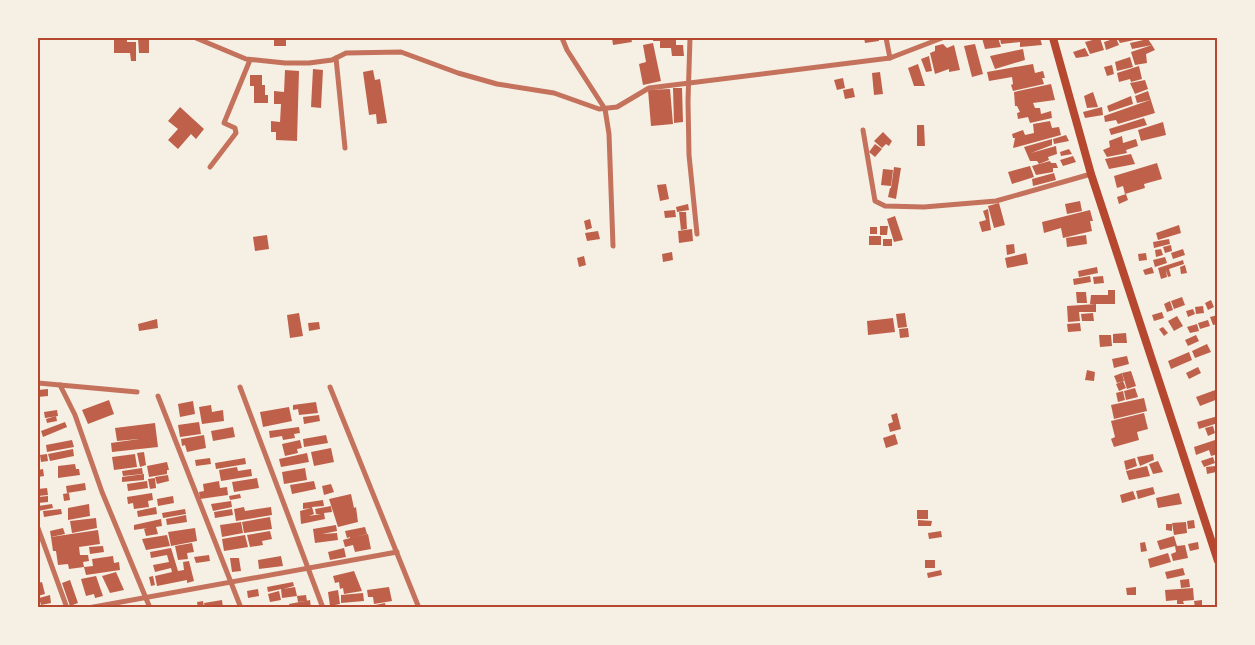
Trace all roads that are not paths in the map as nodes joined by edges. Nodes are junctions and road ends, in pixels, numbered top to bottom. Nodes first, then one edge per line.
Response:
1 (196, 38) edge
2 (562, 38) edge
3 (690, 38) edge
4 (886, 38) edge
5 (942, 38) edge
6 (1053, 38) edge
7 (336, 58) junction
8 (890, 58) junction
9 (250, 60) junction
10 (689, 81) junction
11 (605, 109) junction
12 (864, 130) dead end
13 (345, 148) dead end
14 (210, 167) dead end
15 (1091, 174) junction
16 (697, 234) dead end
17 (613, 246) dead end
18 (38, 383) edge
19 (60, 385) junction
20 (240, 387) dead end
21 (330, 387) dead end
22 (137, 392) dead end
23 (158, 396) dead end
24 (38, 528) edge
25 (397, 552) junction
26 (1218, 561) edge
27 (308, 568) junction
28 (232, 582) junction
29 (145, 597) junction
30 (66, 608) edge
31 (88, 608) edge
32 (150, 608) edge
33 (241, 608) edge
34 (323, 608) edge
35 (419, 608) edge

1 - 9 street
2 - 11 street
3 - 10 street
4 - 8 street
5 - 8 street
6 - 15 main road
7 - 9 street
7 - 11 street
7 - 13 street
8 - 10 street
9 - 14 street
10 - 11 street
10 - 16 street
11 - 17 street
12 - 15 street
15 - 26 main road
18 - 19 street
19 - 22 street
19 - 29 street
20 - 27 street
21 - 25 street
23 - 28 street
24 - 30 street
25 - 27 street
25 - 35 street
27 - 28 street
27 - 34 street
28 - 29 street
28 - 33 street
29 - 31 street
29 - 32 street

